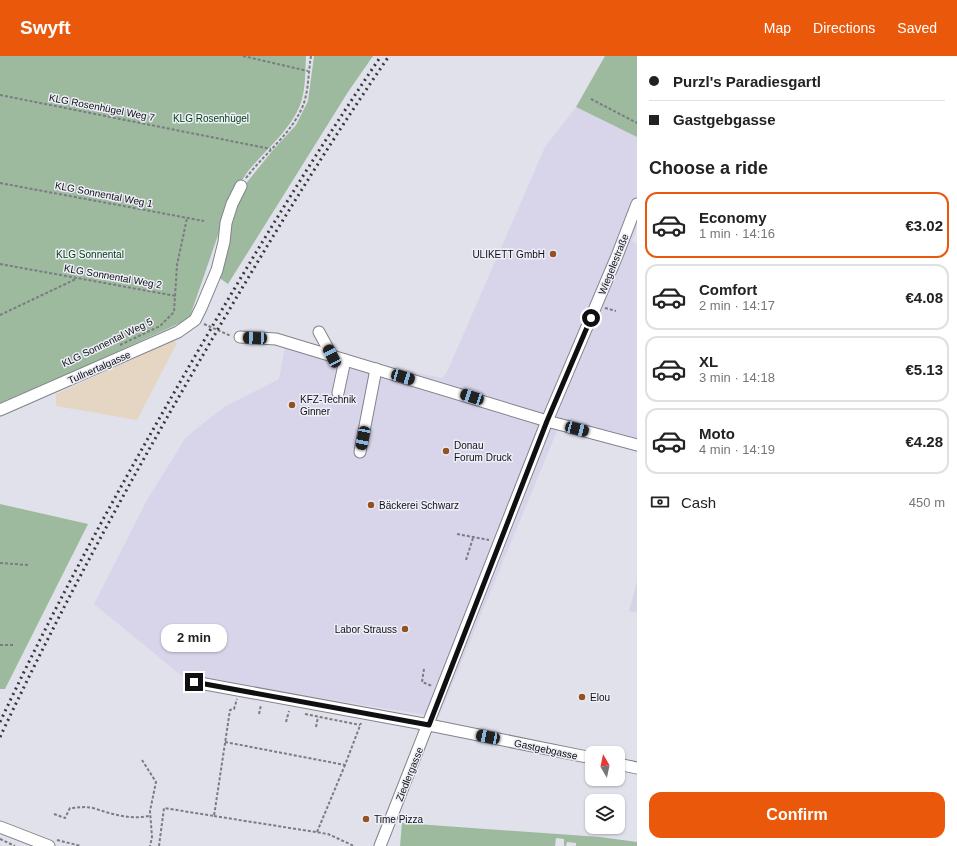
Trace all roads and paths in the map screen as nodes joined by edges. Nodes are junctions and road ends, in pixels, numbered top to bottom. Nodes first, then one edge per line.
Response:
1 (243, 56) edge
2 (311, 56) edge
3 (308, 71) junction
4 (0, 95) edge
5 (590, 99) dead end
6 (637, 123) edge
7 (272, 149) junction
8 (0, 183) edge
9 (241, 186) joint
10 (637, 204) edge
11 (187, 218) junction
12 (204, 220) dead end
13 (0, 264) edge
14 (77, 278) junction
15 (176, 296) junction
16 (0, 315) edge
17 (195, 320) junction
18 (319, 332) dead end
19 (240, 337) joint
20 (117, 346) dead end
21 (332, 356) junction
22 (345, 360) junction
23 (376, 369) junction
24 (338, 393) dead end
25 (0, 410) edge
26 (547, 421) junction
27 (637, 445) edge
28 (360, 452) dead end
29 (456, 534) dead end
30 (473, 538) junction
31 (500, 542) junction
32 (466, 560) dead end
33 (0, 563) edge
34 (28, 565) dead end
35 (0, 645) edge
36 (13, 645) dead end
37 (424, 669) dead end
38 (194, 682) dead end
39 (240, 690) junction
40 (442, 690) junction
41 (268, 707) dead end
42 (282, 709) dead end
43 (289, 711) junction
44 (296, 712) dead end
45 (365, 713) junction
46 (259, 714) dead end
47 (304, 714) dead end
48 (318, 717) junction
49 (286, 722) dead end
50 (360, 725) junction
51 (429, 725) junction
52 (316, 727) dead end
53 (225, 742) junction
54 (585, 757) edge
55 (142, 760) dead end
56 (344, 765) junction
57 (625, 765) edge
58 (637, 768) edge
59 (54, 814) dead end
60 (149, 816) junction
61 (214, 816) junction
62 (0, 828) edge
63 (317, 832) junction
64 (0, 839) edge
65 (14, 846) edge
66 (49, 846) edge
67 (150, 846) edge
68 (159, 846) edge
69 (354, 846) edge
70 (380, 846) edge

1 - 3 path
2 - 3 path
3 - 7 path
4 - 7 path, KLG Rosenhügel Weg 7
5 - 6 path
7 - 9 path
8 - 11 path, KLG Sonnental Weg 1
9 - 17 street
10 - 26 street, Wiegelestraße
11 - 12 path, KLG Sonnental Weg 1
11 - 15 path, KLG Sonnental Weg 5
13 - 14 path, KLG Sonnental Weg 2
14 - 15 path, KLG Sonnental Weg 2
14 - 16 path
15 - 20 path, KLG Sonnental Weg 5
17 - 19 path
17 - 25 street, Tullnertalgasse
18 - 21 street
19 - 21 street
21 - 22 street
22 - 23 street
22 - 24 street
23 - 26 street
23 - 28 street
26 - 27 street
26 - 31 street, Wiegelestraße
29 - 30 path
30 - 31 path
30 - 32 path
31 - 40 street, Wiegelestraße
33 - 34 path
35 - 36 path
37 - 40 path
38 - 39 street, Gastgebgasse
39 - 45 street, Gastgebgasse
39 - 53 path
40 - 51 street, Wiegelestraße
41 - 46 path
42 - 43 path
43 - 44 path
43 - 49 path
45 - 50 path
45 - 51 street, Gastgebgasse
47 - 48 path
48 - 50 path
48 - 52 path
50 - 56 path
51 - 54 street, Gastgebgasse
51 - 70 street, Ziedlergasse
53 - 56 path
53 - 61 path
55 - 60 path
56 - 63 path
57 - 58 street
59 - 60 path
60 - 67 path
61 - 63 path
61 - 68 path
62 - 66 street
63 - 69 path
64 - 65 path

